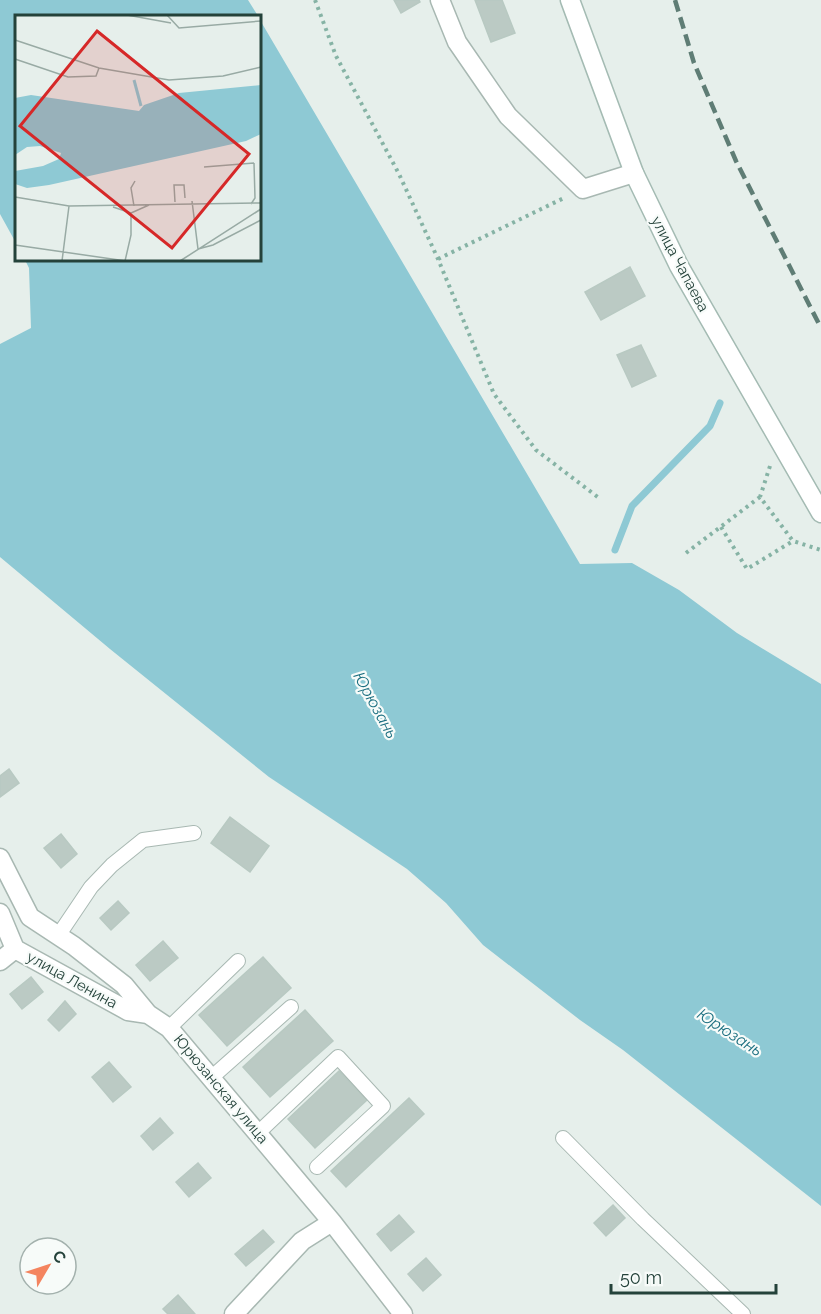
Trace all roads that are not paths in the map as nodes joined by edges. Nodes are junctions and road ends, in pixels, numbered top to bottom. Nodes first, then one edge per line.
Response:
1 (440, 0) edge
2 (570, 0) edge
3 (634, 173) junction
4 (821, 513) edge
5 (194, 833) dead end
6 (0, 858) edge
7 (0, 913) edge
8 (58, 936) junction
9 (15, 949) junction
10 (0, 961) edge
11 (238, 961) dead end
12 (291, 1007) dead end
13 (148, 1014) junction
14 (169, 1028) junction
15 (211, 1078) junction
16 (258, 1133) junction
17 (563, 1138) dead end
18 (317, 1167) dead end
19 (332, 1222) junction
20 (234, 1314) edge
21 (403, 1314) edge
22 (743, 1314) edge

1 - 3 street
2 - 3 street, улица Чапаева
3 - 4 street, улица Чапаева
5 - 8 lane
6 - 8 street, Юрюзанская улица
7 - 9 street
8 - 13 street, Юрюзанская улица
9 - 10 street, улица Ленина
9 - 13 street, улица Ленина
11 - 14 lane
12 - 15 lane
13 - 14 street, Юрюзанская улица
14 - 15 street, Юрюзанская улица
15 - 16 street, Юрюзанская улица
16 - 18 lane
16 - 19 street, Юрюзанская улица
17 - 22 lane
19 - 20 street
19 - 21 street, Юрюзанская улица

